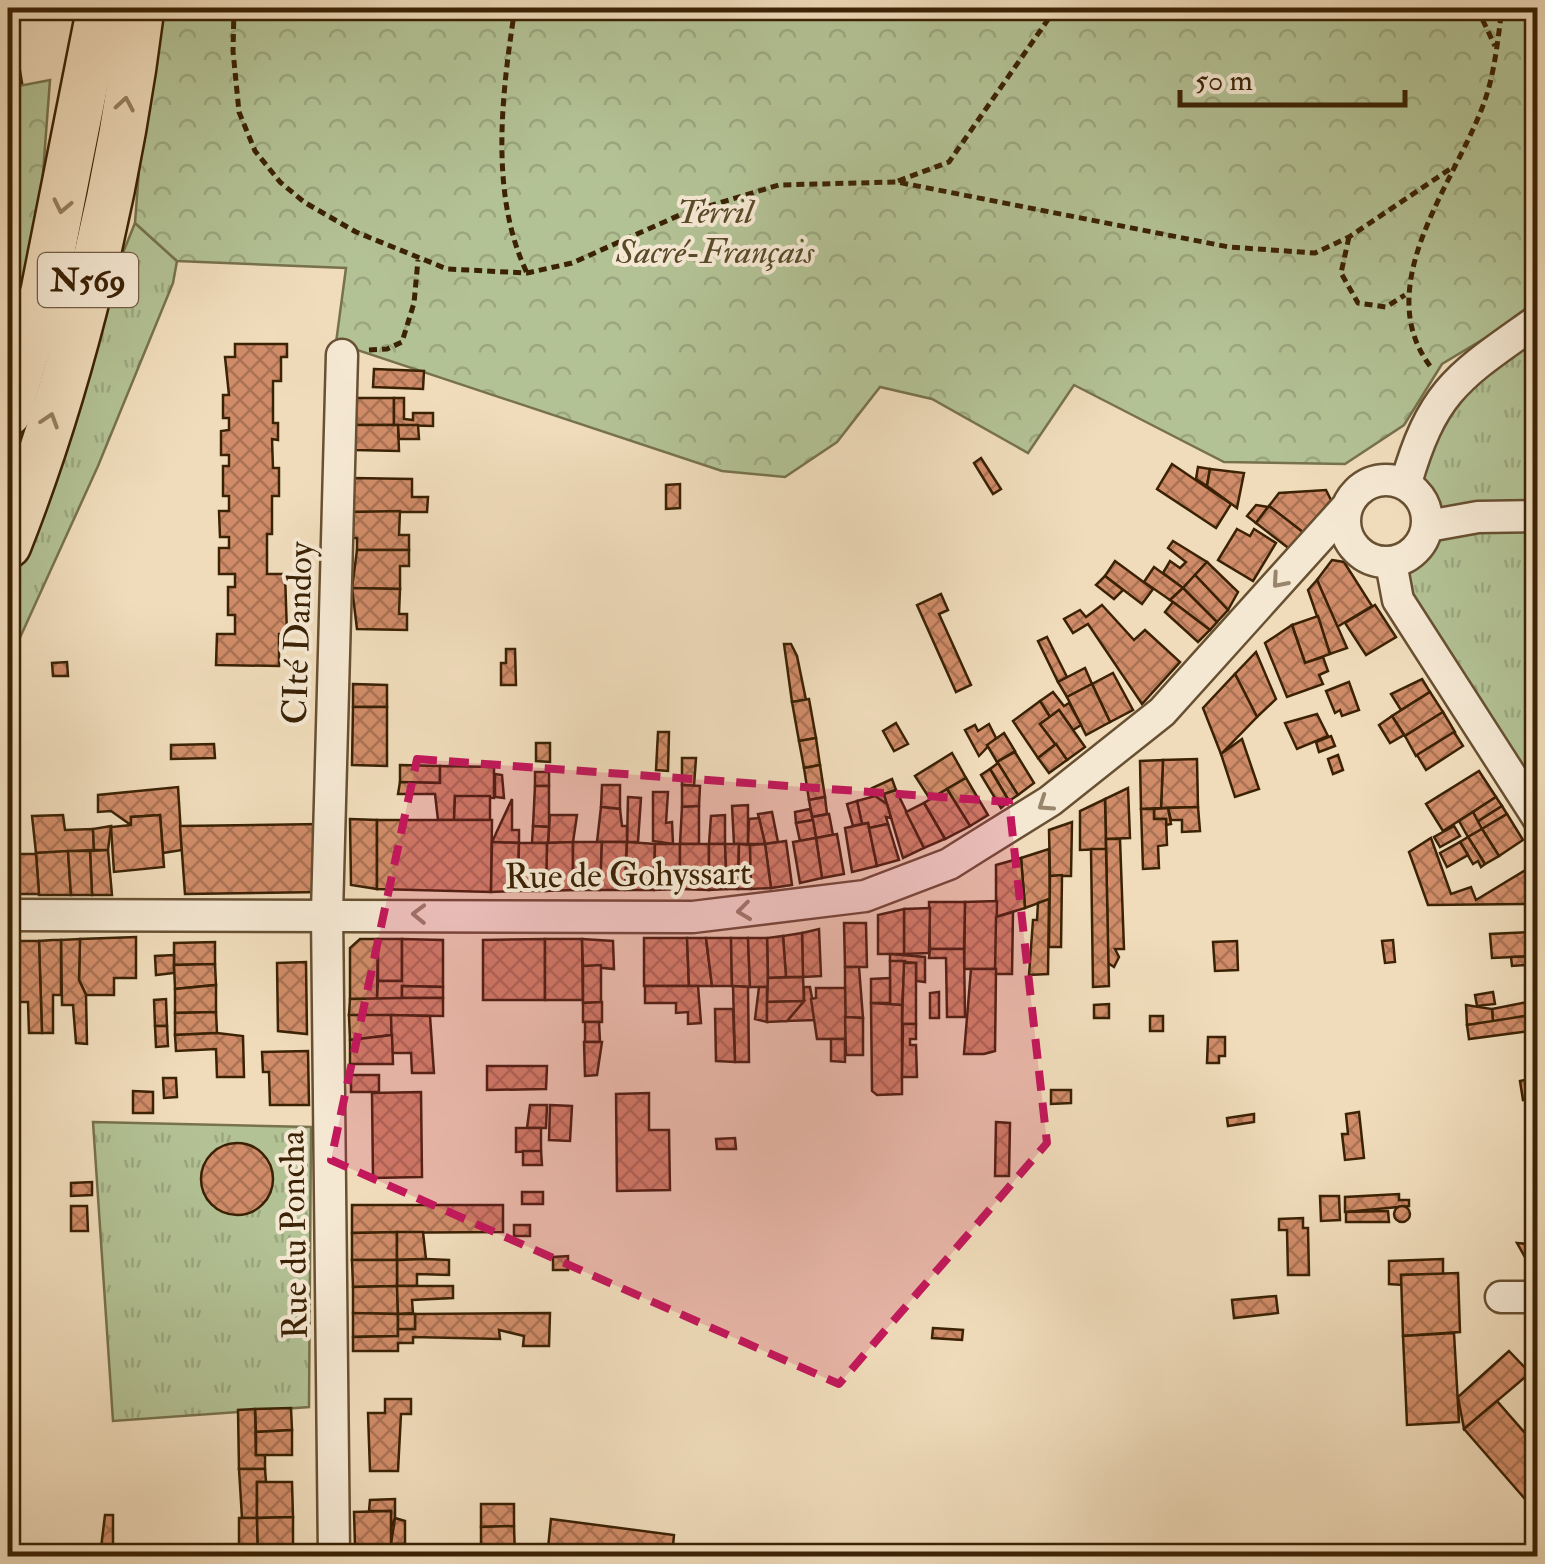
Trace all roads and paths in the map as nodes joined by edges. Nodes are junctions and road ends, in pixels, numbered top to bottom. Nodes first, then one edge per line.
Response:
1 (100, 8) edge
2 (141, 8) edge
3 (234, 8) edge
4 (515, 8) edge
5 (1056, 8) edge
6 (1478, 8) edge
7 (1502, 8) edge
8 (1496, 48) junction
9 (1456, 165) junction
10 (897, 182) junction
11 (1348, 237) junction
12 (418, 258) junction
13 (527, 273) junction
14 (1406, 294) junction
15 (1538, 320) edge
16 (342, 354) joint
17 (1447, 389) junction
18 (8, 412) edge
19 (1538, 456) edge
20 (1527, 465) dead end
21 (1406, 483) junction
22 (1345, 509) junction
23 (1538, 516) edge
24 (1428, 526) junction
25 (8, 545) edge
26 (1391, 563) junction
27 (1538, 818) edge
28 (327, 913) junction
29 (8, 915) edge
30 (1501, 1297) dead end
31 (1538, 1298) edge
32 (334, 1556) edge

1 -> 18 highway, N569
25 -> 2 highway, N569
3 - 12 path
4 - 13 path
5 - 10 path
6 - 8 path
7 - 8 path
8 - 9 path
9 - 11 path
9 - 14 path
10 - 11 path
10 - 13 path
11 - 14 path
12 - 13 path
12 - 16 path
14 - 17 path
15 - 17 street
16 - 28 street, CIté Dandoy
17 - 21 street
19 - 20 path
21 - 22 street, Rue de Gohyssart
21 - 24 street
22 - 26 street
22 -> 28 street, Rue de Gohyssart
23 - 24 street
24 - 26 street
26 - 27 street
28 - 29 street, Rue de Gohyssart
28 - 32 street, Rue du Poncha
30 - 31 street

